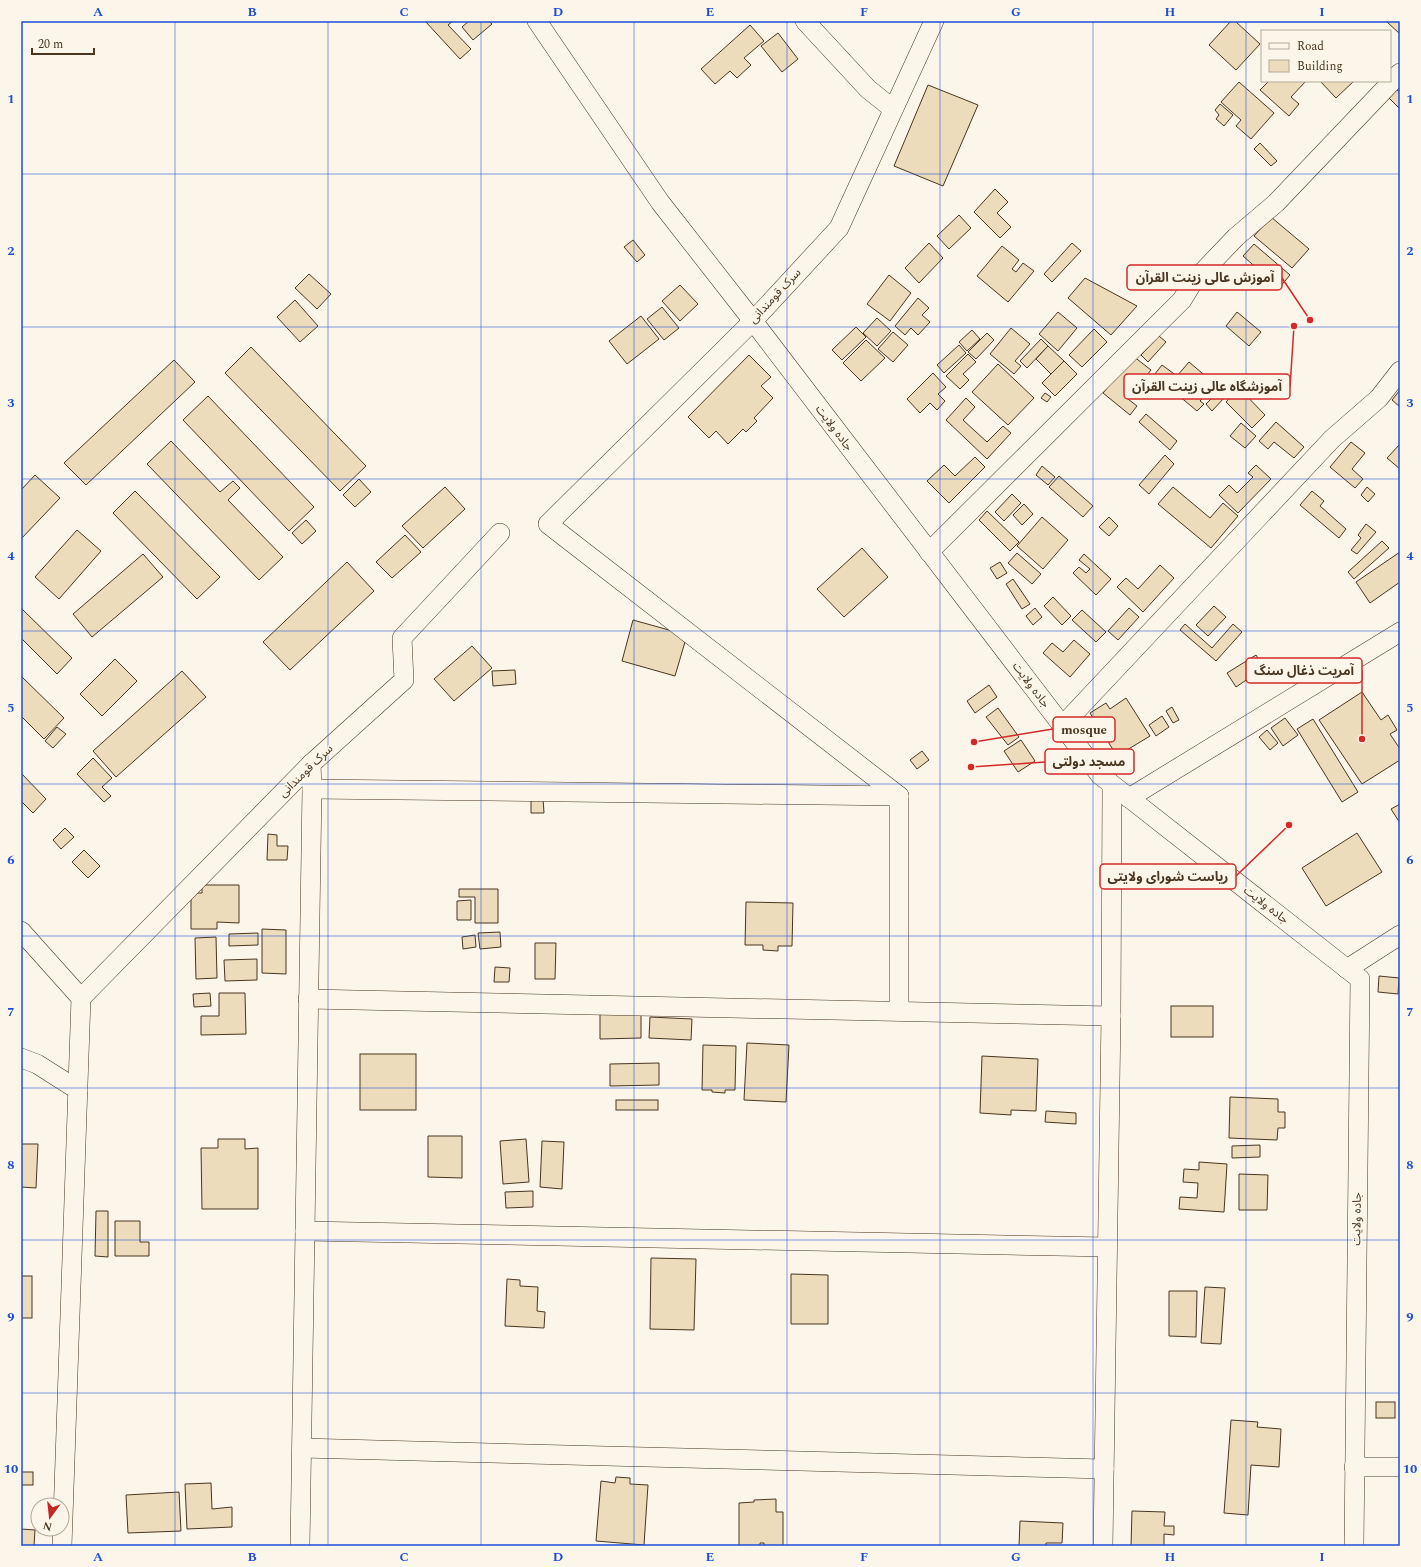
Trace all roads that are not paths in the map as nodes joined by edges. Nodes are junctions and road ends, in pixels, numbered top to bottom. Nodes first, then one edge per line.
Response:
1 (537, 21) edge
2 (805, 21) edge
3 (934, 21) edge
4 (1400, 73) edge
5 (893, 109) junction
6 (753, 321) junction
7 (1400, 371) edge
8 (500, 533) dead end
9 (929, 552) junction
10 (1400, 632) edge
11 (1062, 726) junction
12 (311, 764) junction
13 (1112, 785) junction
14 (312, 789) junction
15 (899, 796) junction
16 (1129, 798) junction
17 (21, 931) edge
18 (1400, 935) edge
19 (1347, 969) junction
20 (81, 998) junction
21 (308, 999) junction
22 (899, 1011) junction
23 (1111, 1016) junction
24 (21, 1058) edge
25 (78, 1090) junction
26 (305, 1231) junction
27 (1107, 1246) junction
28 (302, 1448) junction
29 (1354, 1467) junction
30 (1400, 1468) edge
31 (1104, 1469) junction
32 (62, 1546) edge
33 (300, 1546) edge
34 (1103, 1546) edge
35 (1354, 1546) edge

1 - 6 street, جاده ولایت
2 - 5 street
3 - 5 street, سرک قومندانی
4 - 9 street
5 - 6 street, سرک قومندانی
6 - 9 street, جاده ولایت
6 - 15 street, سرک قومندانی
7 - 11 street
8 - 12 street, سرک قومندانی
9 - 11 street, جاده ولایت
10 - 16 street
11 - 13 street, جاده ولایت
12 - 14 street
12 - 20 street, سرک قومندانی
13 - 16 street, جاده ولایت
13 - 23 street
14 - 15 street
14 - 21 street
15 - 22 street
16 - 19 street, جاده ولایت
17 - 20 street
18 - 19 street
19 - 29 street, جاده ولایت
20 - 25 street
21 - 22 street
21 - 26 street
22 - 23 street
23 - 27 street
24 - 25 street
25 - 32 street
26 - 27 street
26 - 28 street
27 - 31 street
28 - 31 street
28 - 33 street
29 - 30 street
29 - 35 street, جاده ولایت
31 - 34 street

